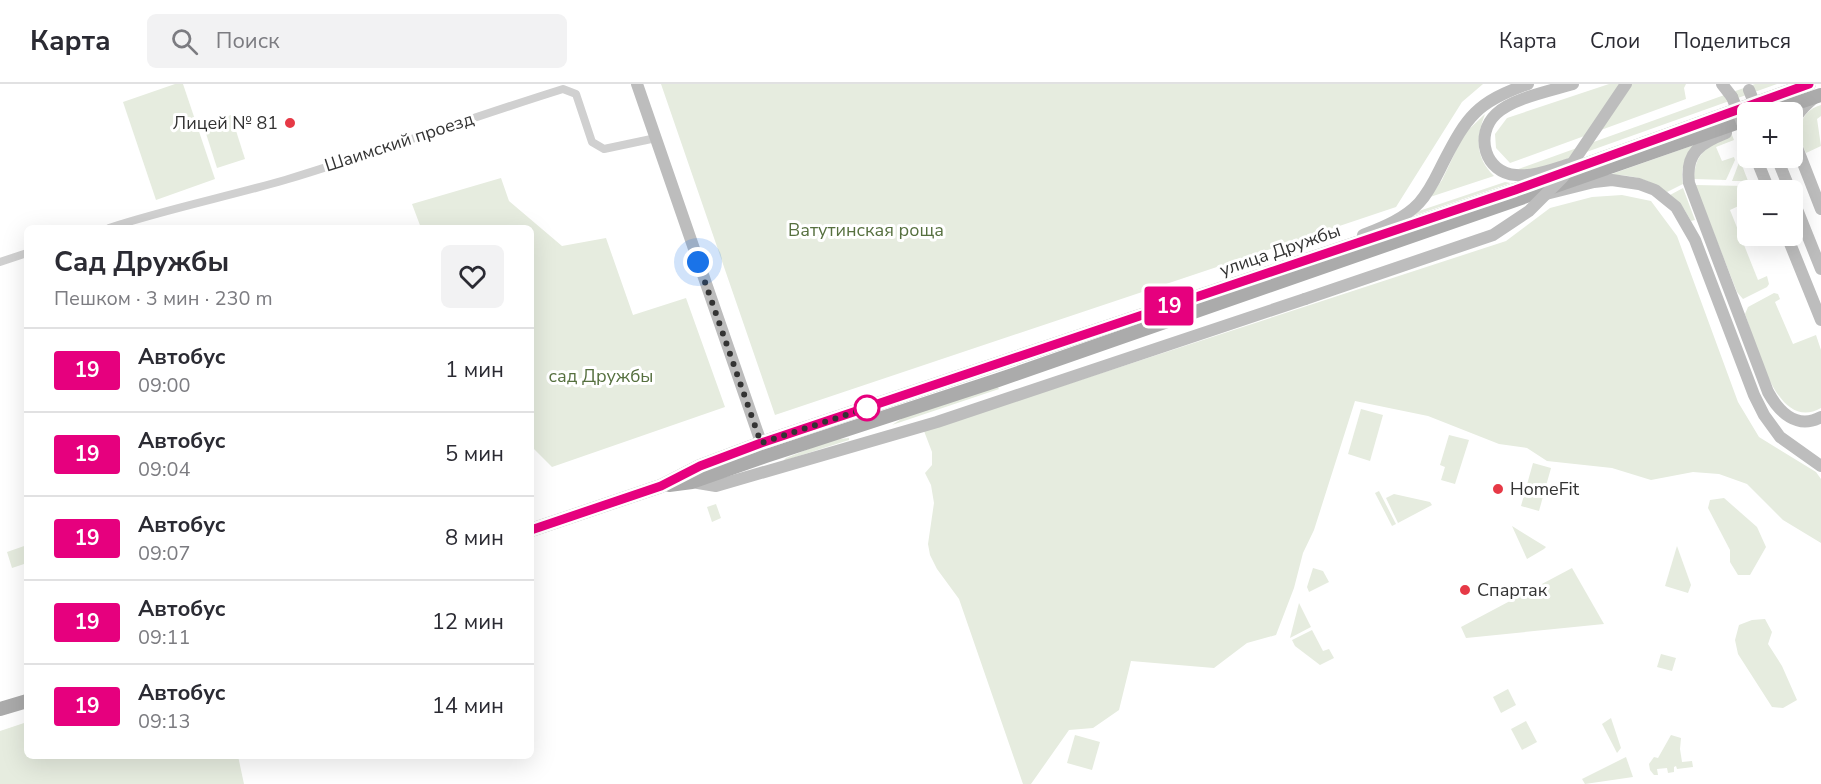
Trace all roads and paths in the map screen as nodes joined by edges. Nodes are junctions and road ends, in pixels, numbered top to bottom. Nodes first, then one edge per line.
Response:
1 (637, 84) edge
2 (1528, 84) edge
3 (1626, 84) edge
4 (1724, 84) edge
5 (1809, 84) edge
6 (1570, 85) edge
7 (1748, 86) edge
8 (1818, 96) edge
9 (1754, 102) edge
10 (1800, 102) edge
11 (1737, 110) edge
12 (1737, 124) edge
13 (1737, 127) edge
14 (656, 138) junction
15 (1604, 157) junction
16 (1518, 199) junction
17 (1821, 209) edge
18 (1803, 224) edge
19 (118, 225) edge
20 (1791, 246) edge
21 (24, 254) edge
22 (1326, 254) junction
23 (0, 262) edge
24 (1821, 268) edge
25 (1821, 320) edge
26 (1821, 417) edge
27 (764, 449) junction
28 (1821, 466) edge
29 (772, 471) junction
30 (692, 482) junction
31 (661, 486) junction
32 (534, 529) edge
33 (24, 701) edge
34 (0, 709) edge

1 - 14 main road
2 - 22 main road
3 - 29 main road, bridge
4 - 11 main road, bridge
5 - 15 main road, улица Дружбы
6 - 15 main road
7 - 9 main road, bridge
8 - 10 main road
8 - 17 main road
12 - 16 main road, улица Дружбы
13 - 26 main road
14 - 19 street, Шаимский проезд
14 - 27 main road
15 - 22 main road, улица Дружбы
16 - 27 main road, улица Дружбы
16 - 28 main road
18 - 24 main road
20 - 25 main road
21 - 23 street
22 - 27 main road, улица Дружбы
27 - 29 main road
27 - 30 main road, улица Дружбы
27 - 31 main road, улица Дружбы
29 - 30 main road
30 - 31 main road, улица Дружбы
31 - 32 main road, улица Дружбы
33 - 34 main road

